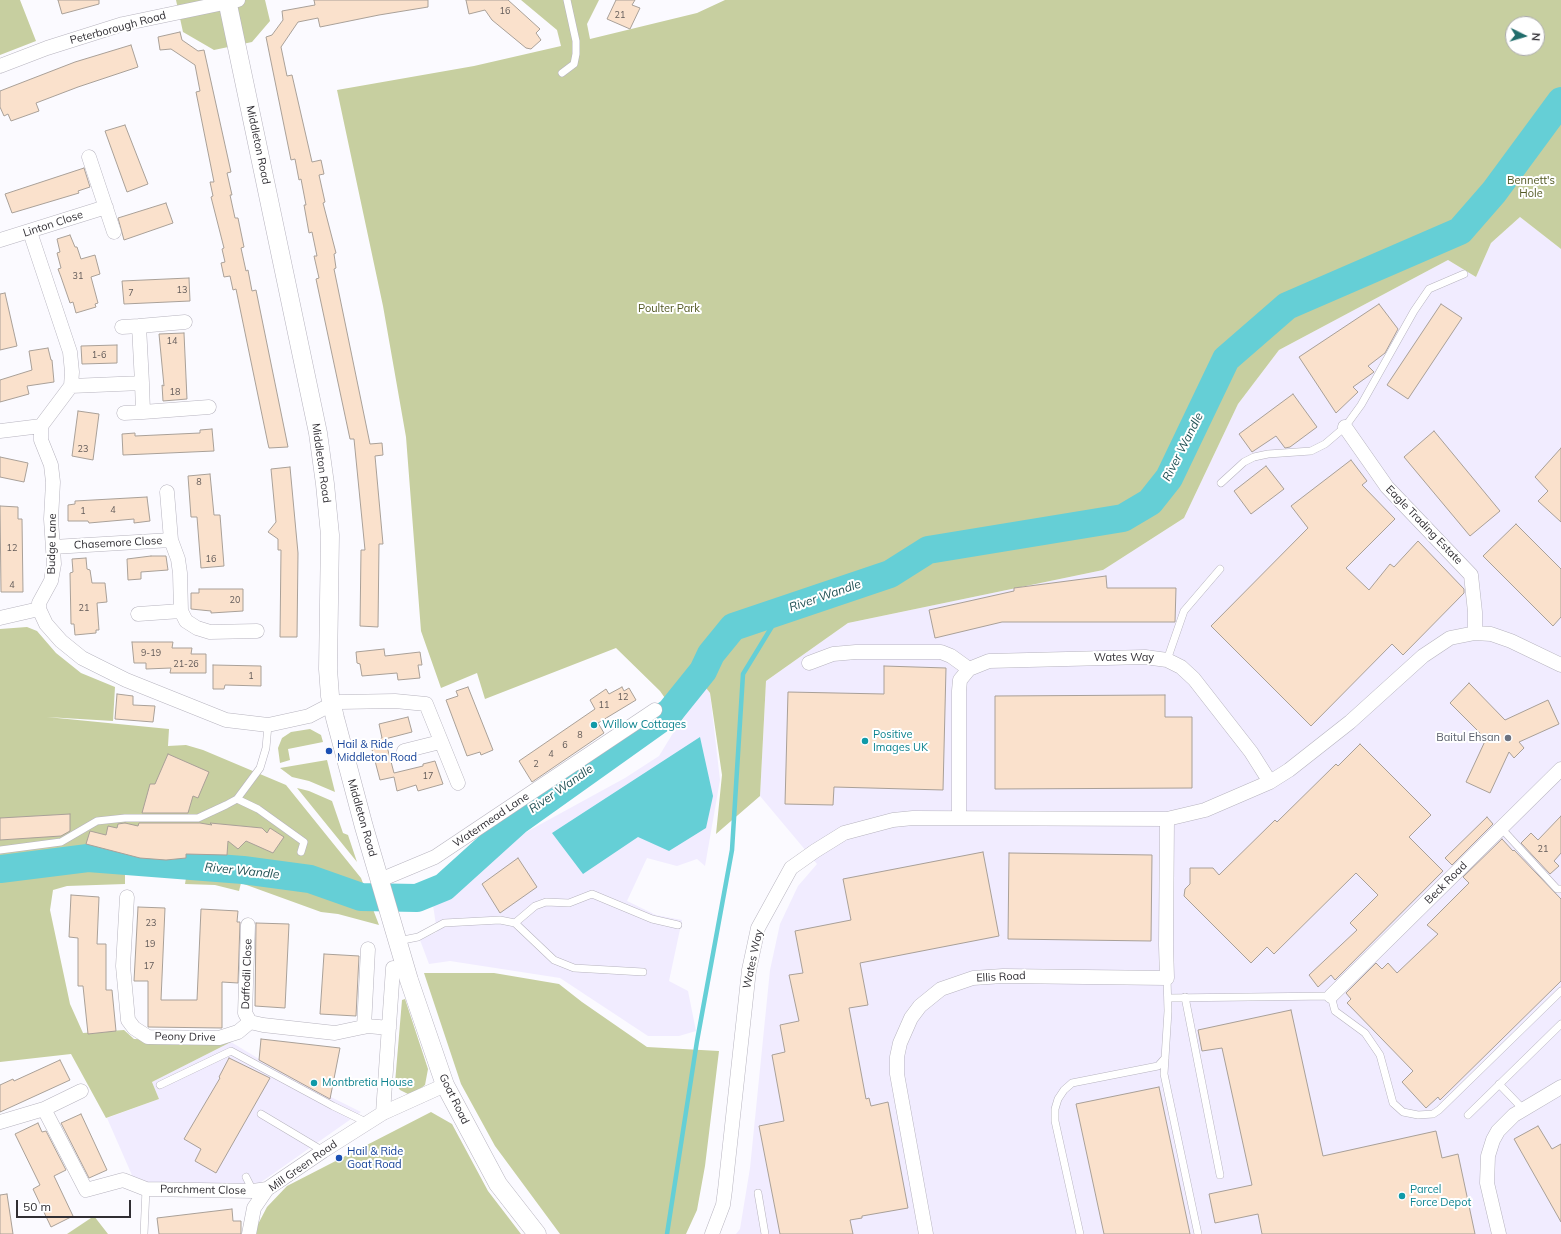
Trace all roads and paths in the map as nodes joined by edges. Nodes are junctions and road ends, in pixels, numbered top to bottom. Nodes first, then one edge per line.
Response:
1 (567, 0) edge
2 (231, 1) edge
3 (0, 66) edge
4 (562, 73) dead end
5 (89, 157) dead end
6 (106, 207) junction
7 (30, 232) junction
8 (114, 232) dead end
9 (0, 240) edge
10 (1464, 274) dead end
11 (185, 322) dead end
12 (139, 326) junction
13 (122, 327) dead end
14 (142, 383) junction
15 (71, 386) junction
16 (209, 408) dead end
17 (143, 412) junction
18 (124, 413) dead end
19 (41, 426) junction
20 (1345, 427) junction
21 (0, 431) edge
22 (1221, 483) dead end
23 (168, 492) dead end
24 (171, 540) junction
25 (53, 547) junction
26 (1220, 569) dead end
27 (39, 609) junction
28 (181, 611) junction
29 (138, 614) dead end
30 (0, 618) edge
31 (257, 631) dead end
32 (1474, 633) junction
33 (1167, 660) junction
34 (809, 664) dead end
35 (1561, 665) edge
36 (969, 669) junction
37 (332, 704) junction
38 (655, 710) dead end
39 (268, 725) junction
40 (440, 742) junction
41 (404, 751) dead end
42 (1561, 769) edge
43 (1270, 782) junction
44 (458, 783) dead end
45 (237, 798) junction
46 (959, 818) junction
47 (1167, 819) junction
48 (1501, 828) junction
49 (0, 850) edge
50 (301, 852) dead end
51 (380, 880) junction
52 (1560, 888) edge
53 (127, 897) dead end
54 (515, 923) junction
55 (248, 925) dead end
56 (678, 926) dead end
57 (396, 933) junction
58 (368, 950) dead end
59 (393, 968) dead end
60 (643, 972) dead end
61 (1167, 978) junction
62 (1561, 991) edge
63 (1185, 996) junction
64 (1331, 996) junction
65 (1168, 998) junction
66 (250, 1022) junction
67 (1561, 1024) edge
68 (364, 1027) junction
69 (389, 1028) junction
70 (1165, 1058) junction
71 (1499, 1084) junction
72 (160, 1085) dead end
73 (445, 1085) junction
74 (1561, 1087) edge
75 (81, 1091) dead end
76 (44, 1109) junction
77 (1523, 1109) junction
78 (261, 1114) dead end
79 (383, 1114) junction
80 (1468, 1115) dead end
81 (0, 1122) edge
82 (368, 1123) junction
83 (323, 1151) junction
84 (1220, 1175) dead end
85 (246, 1178) dead end
86 (146, 1189) junction
87 (267, 1190) junction
88 (253, 1191) junction
89 (758, 1193) dead end
90 (144, 1234) edge
91 (249, 1234) edge
92 (537, 1234) edge
93 (712, 1234) edge
94 (765, 1234) edge
95 (926, 1234) edge
96 (1080, 1234) edge
97 (1198, 1234) edge
98 (1499, 1234) edge

1 - 4 lane
2 - 3 street, Peterborough Road
2 - 37 street, Middleton Road
5 - 6 street
6 - 7 street, Linton Close
6 - 8 street
7 - 9 street, Linton Close
7 - 15 street
10 - 20 lane
11 - 12 street
12 - 13 street
12 - 14 street
14 - 15 street
14 - 17 street
15 - 19 street
16 - 17 street
17 - 18 street
19 - 21 street
19 - 25 street, Budge Lane
20 - 22 lane
20 - 32 street, Eagle Trading Estate
23 - 24 street
24 - 25 street, Chasemore Close
24 - 28 street, Chasemore Close
25 - 27 street, Budge Lane
26 - 33 lane
27 - 30 street
27 - 39 street
28 - 29 street
28 - 31 street
32 - 35 street, Wates Way
32 - 43 street, Wates Way
33 - 36 street, Wates Way
33 - 43 street, Wates Way
34 - 36 street
36 - 46 street
37 - 39 street
37 - 40 street
37 - 51 street, Middleton Road
38 - 51 street, Watermead Lane
39 - 45 lane
40 - 41 street
40 - 44 street
42 - 48 street, Beck Road
43 - 47 street, Wates Way
45 - 49 lane
45 - 50 lane
46 - 47 street, Wates Way
46 - 93 street, Wates Way
47 - 61 street
48 - 52 lane
48 - 64 street, Beck Road
51 - 57 street, Middleton Road
53 - 66 street, Peony Drive
54 - 56 lane
54 - 57 lane
54 - 60 lane
55 - 66 street, Daffodil Close
57 - 73 street, Goat Road
58 - 68 street
59 - 69 street
61 - 65 lane
61 - 95 street, Ellis Road
62 - 64 lane
63 - 64 lane
63 - 65 lane
63 - 84 lane
65 - 70 lane
66 - 68 street
67 - 71 lane
68 - 69 street
69 - 79 street
70 - 96 lane
70 - 97 lane
71 - 77 lane
71 - 80 lane
72 - 82 lane
73 - 79 street, Mill Green Road
73 - 92 street, Goat Road
74 - 77 street
75 - 76 street
76 - 81 street
76 - 86 street, Parchment Close
77 - 98 street
78 - 83 lane
79 - 82 street, Mill Green Road
82 - 83 street, Mill Green Road
83 - 87 street, Mill Green Road
85 - 88 lane
86 - 88 street, Parchment Close
86 - 90 lane
87 - 88 street, Parchment Close
87 - 91 street, Mill Green Road
89 - 94 lane

